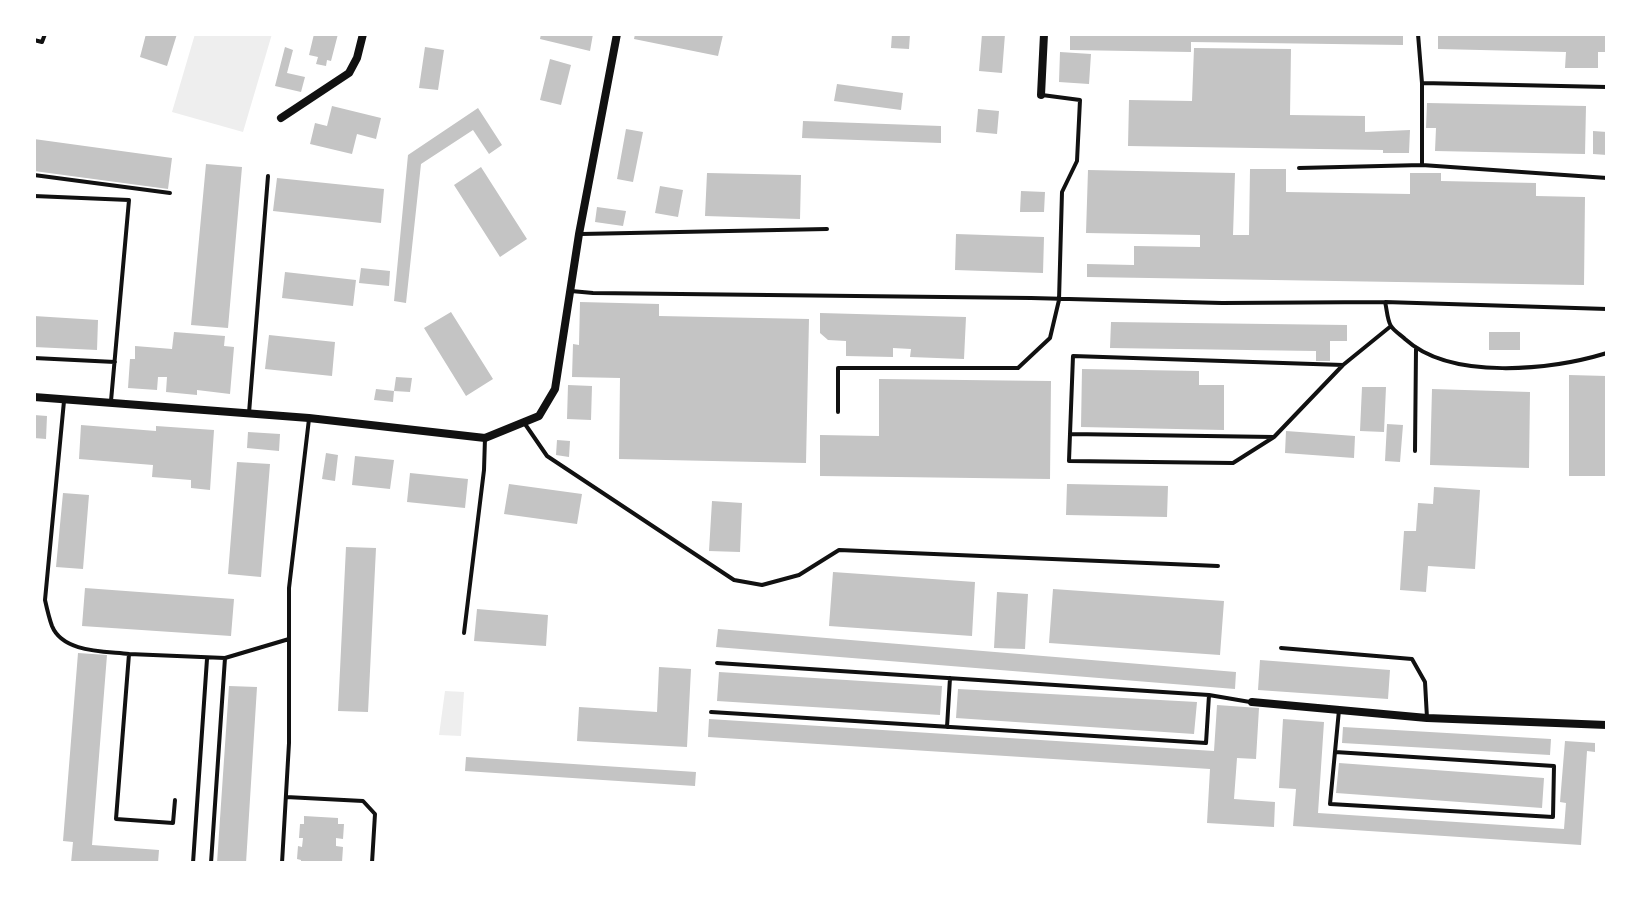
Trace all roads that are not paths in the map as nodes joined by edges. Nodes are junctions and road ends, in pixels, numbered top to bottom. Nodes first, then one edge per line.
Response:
1 (45, 34) edge
2 (363, 34) edge
3 (617, 34) edge
4 (1044, 34) edge
5 (1418, 34) edge
6 (34, 40) edge
7 (1422, 83) junction
8 (1607, 87) edge
9 (1041, 95) joint
10 (281, 118) dead end
11 (1422, 165) junction
12 (1299, 168) dead end
13 (34, 175) edge
14 (268, 176) dead end
15 (1607, 178) edge
16 (170, 193) dead end
17 (34, 196) edge
18 (827, 229) dead end
19 (579, 234) junction
20 (571, 291) junction
21 (1059, 300) junction
22 (1385, 302) junction
23 (1607, 309) edge
24 (1391, 326) junction
25 (1416, 348) junction
26 (1607, 353) edge
27 (34, 358) edge
28 (115, 362) junction
29 (1343, 365) junction
30 (34, 397) edge
31 (64, 397) junction
32 (111, 401) junction
33 (838, 412) dead end
34 (249, 413) junction
35 (309, 418) junction
36 (525, 424) junction
37 (1070, 434) junction
38 (1274, 437) junction
39 (485, 438) junction
40 (1415, 451) dead end
41 (1218, 566) dead end
42 (464, 633) dead end
43 (289, 639) junction
44 (1281, 648) dead end
45 (129, 654) junction
46 (225, 658) junction
47 (207, 659) junction
48 (717, 663) dead end
49 (950, 678) junction
50 (1209, 695) junction
51 (1252, 702) joint
52 (1339, 710) junction
53 (711, 712) dead end
54 (1427, 718) junction
55 (1607, 725) edge
56 (947, 727) junction
57 (1335, 752) junction
58 (286, 797) junction
59 (175, 800) dead end
60 (193, 863) edge
61 (211, 863) edge
62 (282, 863) edge
63 (372, 863) edge

1 - 6 lane
2 - 10 street
3 - 19 street
4 - 9 street
5 - 7 lane
7 - 8 lane
7 - 11 lane
9 - 21 lane
11 - 12 lane
11 - 15 lane
13 - 16 lane
14 - 34 lane
17 - 28 lane
18 - 19 lane
19 - 20 street
20 - 21 lane
20 - 36 street
21 - 22 lane
21 - 33 lane
22 - 23 lane
22 - 24 lane
24 - 25 lane
24 - 29 lane
25 - 26 lane
25 - 40 lane
27 - 28 lane
28 - 32 lane
29 - 37 lane
29 - 38 lane
30 - 31 street
31 - 32 street
31 - 45 lane
32 - 34 street
34 - 35 street
35 - 39 street
35 - 43 lane
36 - 39 street
36 - 41 lane
37 - 38 lane
37 - 38 lane
39 - 42 lane
43 - 46 lane
43 - 58 lane
44 - 54 lane
45 - 47 lane
45 - 59 lane
46 - 47 lane
46 - 61 lane
47 - 60 lane
48 - 49 lane
49 - 50 lane
49 - 56 lane
50 - 51 lane
50 - 56 lane
51 - 52 street
52 - 54 street
52 - 57 lane
53 - 56 lane
54 - 55 street
57 - 57 lane
58 - 62 lane
58 - 63 lane

